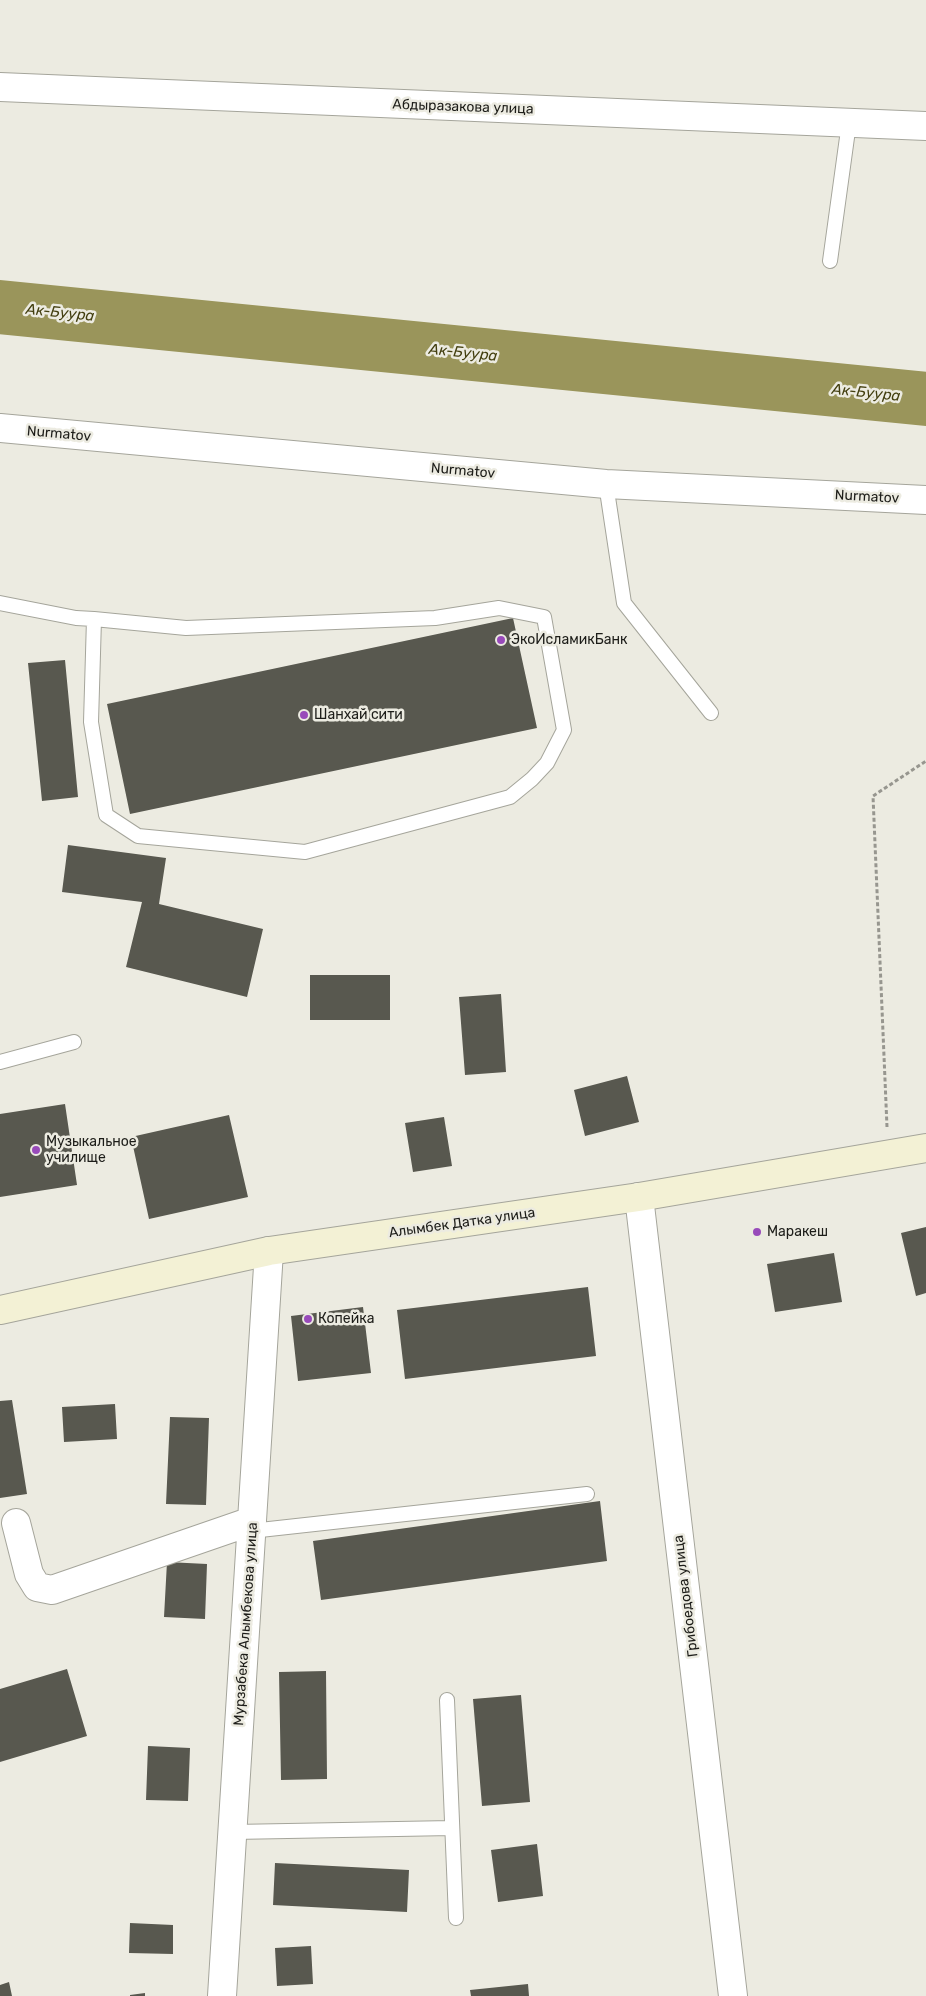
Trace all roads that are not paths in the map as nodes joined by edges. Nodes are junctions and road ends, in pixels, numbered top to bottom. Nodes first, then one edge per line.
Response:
1 (0, 87) edge
2 (848, 123) junction
3 (926, 126) edge
4 (830, 261) dead end
5 (0, 428) edge
6 (606, 484) junction
7 (926, 500) edge
8 (0, 603) edge
9 (94, 619) junction
10 (710, 713) dead end
11 (74, 1042) dead end
12 (0, 1062) edge
13 (926, 1148) edge
14 (639, 1197) junction
15 (269, 1251) junction
16 (0, 1310) edge
17 (587, 1494) dead end
18 (16, 1523) dead end
19 (252, 1526) junction
20 (447, 1700) dead end
21 (452, 1828) junction
22 (233, 1832) junction
23 (456, 1918) dead end
24 (222, 1996) edge
25 (733, 1996) edge

1 - 2 street, Абдыразакова улица
2 - 3 street, Абдыразакова улица
2 - 4 lane
5 - 6 street, Nurmatov
6 - 7 street, Nurmatov
6 - 10 lane
8 - 9 lane
9 - 9 lane
11 - 12 lane
13 - 14 main road, Алымбек Датка улица
14 - 15 main road, Алымбек Датка улица
14 - 25 street, Грибоедова улица
15 - 16 main road, Алымбек Датка улица
15 - 19 street, Мурзабека Алымбекова улица
17 - 19 lane
18 - 19 street
19 - 22 street, Мурзабека Алымбекова улица
20 - 21 lane
21 - 22 lane
21 - 23 lane
22 - 24 street, Мурзабека Алымбекова улица

